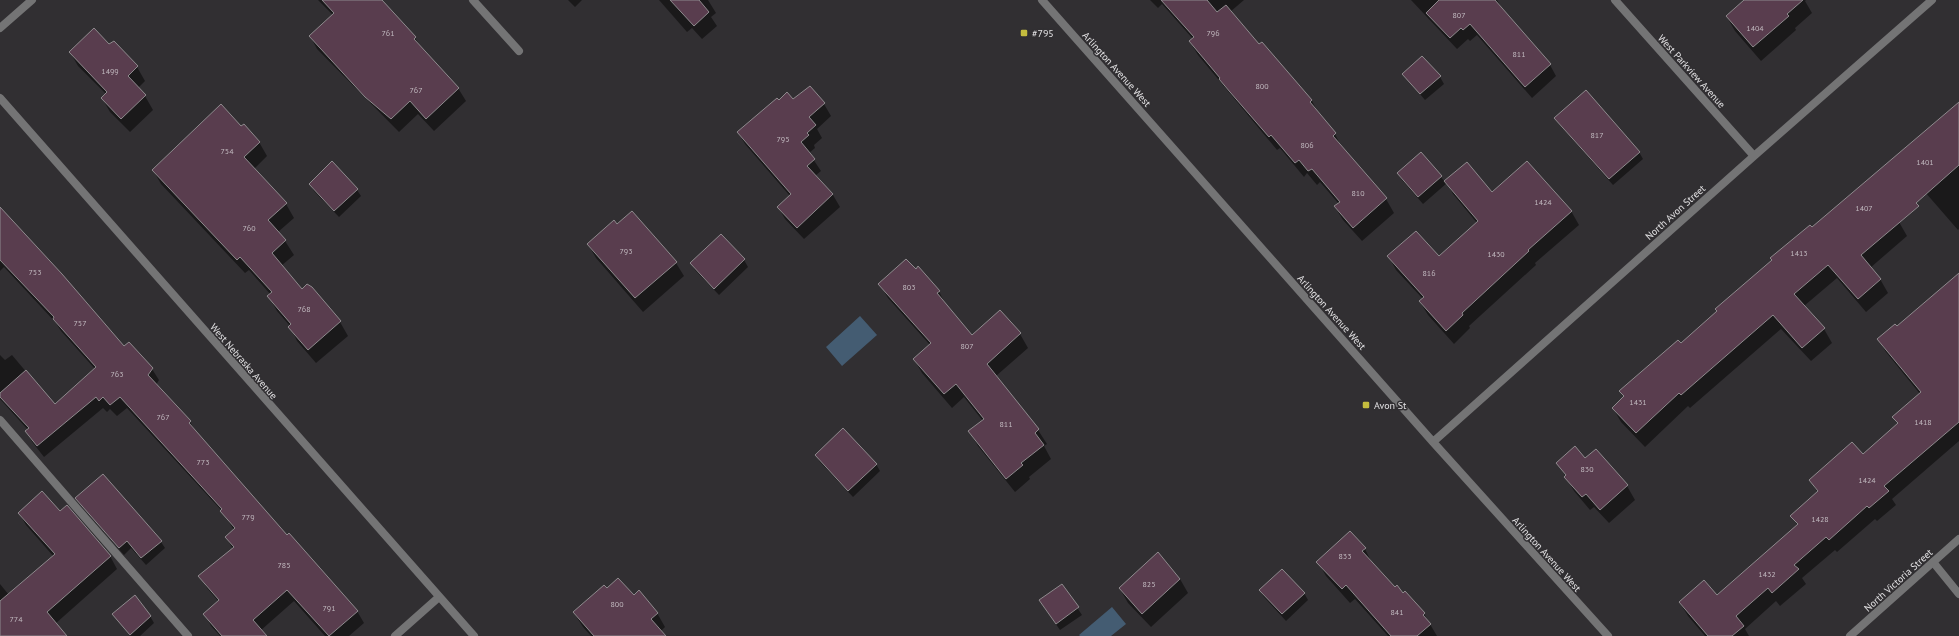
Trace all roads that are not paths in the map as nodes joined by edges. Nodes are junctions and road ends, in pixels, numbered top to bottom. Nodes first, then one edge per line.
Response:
1 (32, 0) edge
2 (473, 0) edge
3 (1042, 0) edge
4 (1615, 0) edge
5 (1932, 0) edge
6 (0, 28) edge
7 (519, 51) dead end
8 (0, 98) edge
9 (1754, 156) junction
10 (0, 420) edge
11 (1433, 442) junction
12 (1959, 539) edge
13 (1933, 562) junction
14 (1959, 594) edge
15 (439, 596) junction
16 (188, 636) edge
17 (395, 636) edge
18 (474, 636) edge
19 (1608, 636) edge
20 (1850, 636) edge

1 - 6 street
2 - 7 street
3 - 11 street, Arlington Avenue West
4 - 9 street, West Parkview Avenue
5 - 9 street, North Avon Street
8 - 15 street, West Nebraska Avenue
9 - 11 street, North Avon Street
10 - 16 street
11 - 19 street, Arlington Avenue West
12 - 13 street, North Victoria Street
13 - 14 street
13 - 20 street, North Victoria Street
15 - 17 street
15 - 18 street, West Nebraska Avenue

